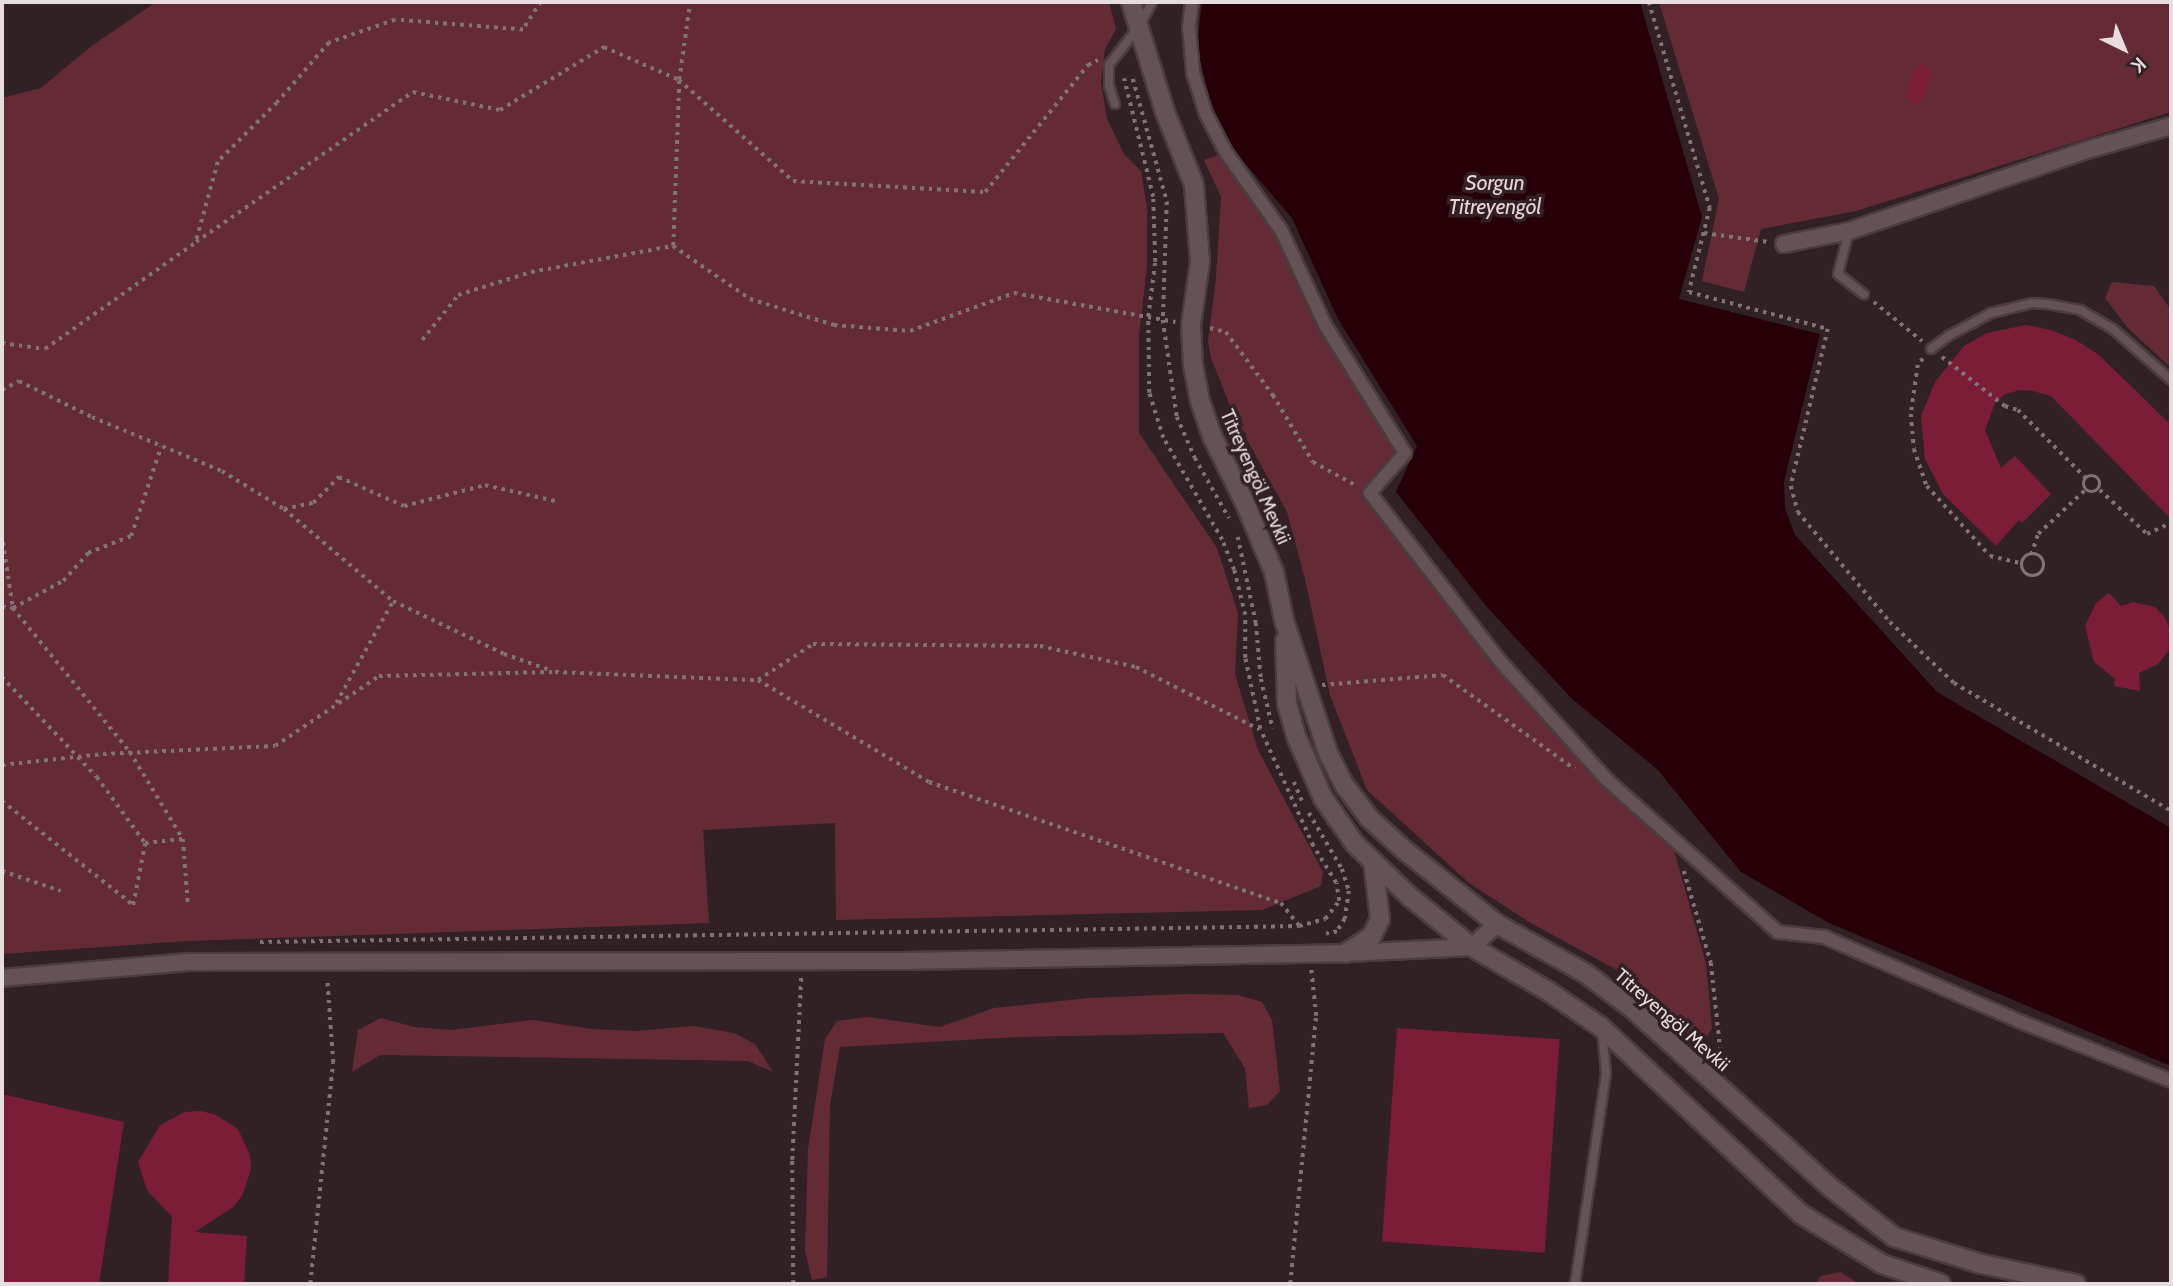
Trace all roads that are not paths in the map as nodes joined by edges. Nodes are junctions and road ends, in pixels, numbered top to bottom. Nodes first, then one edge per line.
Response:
1 (1130, 2) edge
2 (1152, 2) edge
3 (1192, 2) edge
4 (1140, 25) junction
5 (1115, 104) dead end
6 (2171, 126) edge
7 (1849, 231) junction
8 (1784, 244) road end
9 (1864, 295) road end
10 (1931, 349) road end
11 (2171, 380) edge
12 (1284, 620) junction
13 (1373, 861) junction
14 (1497, 924) junction
15 (1472, 947) junction
16 (1346, 953) junction
17 (2, 978) edge
18 (1601, 1027) junction
19 (2171, 1081) edge
20 (1575, 1284) edge
21 (1941, 1284) edge
22 (2076, 1284) edge

1 - 4 street, Titreyengöl Mevkii
2 - 4 lane
3 - 19 street
4 - 5 lane
4 - 12 street, Titreyengöl Mevkii
6 - 7 street
7 - 8 street
7 - 9 lane
10 - 11 lane
12 - 13 street, Titreyengöl Mevkii
12 - 14 street, Titreyengöl Mevkii
13 - 15 street, Titreyengöl Mevkii
13 - 16 street
14 - 15 street
14 - 22 street, Titreyengöl Mevkii
15 - 16 street
15 - 18 street, Titreyengöl Mevkii
16 - 17 street
18 - 20 lane
18 - 21 street, Titreyengöl Mevkii

